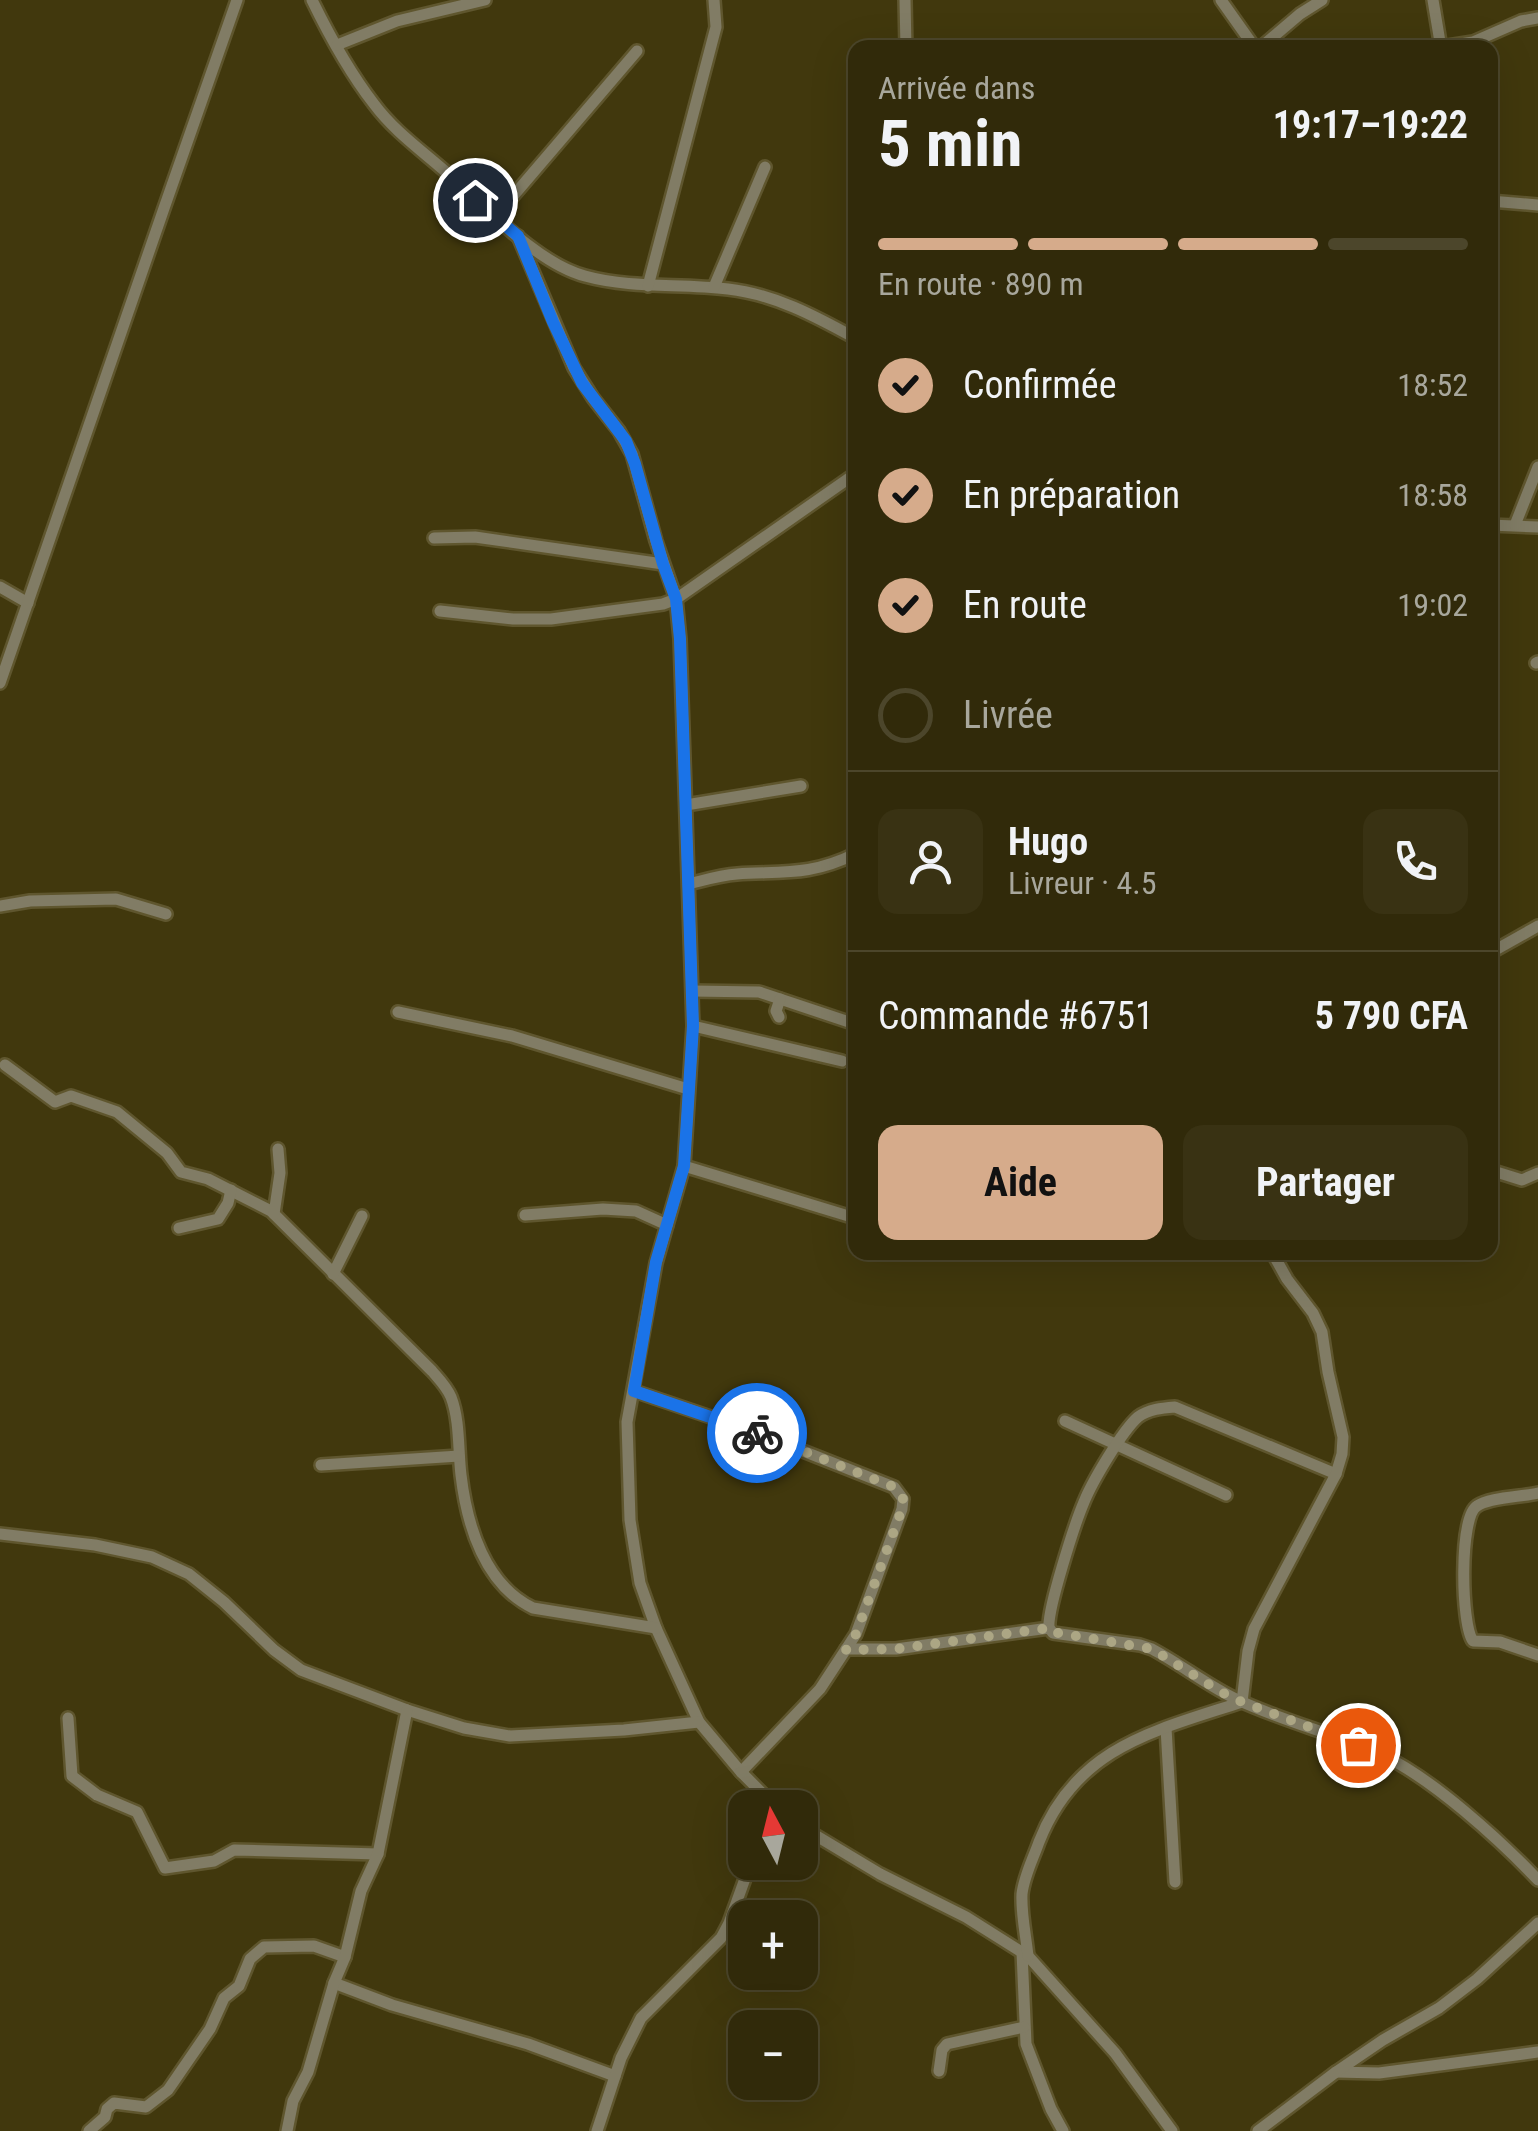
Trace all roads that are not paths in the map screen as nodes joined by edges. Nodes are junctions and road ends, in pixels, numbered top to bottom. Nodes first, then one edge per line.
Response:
1 (237, 0) edge
2 (312, 0) edge
3 (485, 0) edge
4 (714, 0) edge
5 (904, 0) edge
6 (1221, 0) edge
7 (1322, 0) edge
8 (1432, 0) edge
9 (1538, 18) edge
10 (906, 40) edge
11 (1252, 40) edge
12 (1268, 40) edge
13 (1440, 40) edge
14 (1477, 40) edge
15 (337, 46) junction
16 (638, 50) dead end
17 (766, 167) dead end
18 (1498, 202) edge
19 (1538, 204) edge
20 (496, 216) junction
21 (518, 236) junction
22 (648, 286) junction
23 (714, 287) junction
24 (848, 335) edge
25 (1538, 467) edge
26 (848, 479) edge
27 (1498, 524) edge
28 (1516, 524) junction
29 (1538, 527) edge
30 (434, 538) dead end
31 (663, 564) junction
32 (0, 587) edge
33 (676, 599) junction
34 (28, 602) junction
35 (440, 611) dead end
36 (0, 683) edge
37 (801, 786) dead end
38 (686, 805) junction
39 (848, 857) edge
40 (689, 884) junction
41 (0, 906) edge
42 (166, 914) dead end
43 (1538, 926) edge
44 (1498, 948) edge
45 (692, 991) junction
46 (780, 999) junction
47 (398, 1012) dead end
48 (779, 1018) dead end
49 (848, 1022) edge
50 (693, 1026) junction
51 (842, 1061) dead end
52 (5, 1065) dead end
53 (688, 1089) junction
54 (278, 1150) dead end
55 (684, 1166) junction
56 (1498, 1172) edge
57 (1538, 1173) edge
58 (230, 1190) junction
59 (274, 1214) junction
60 (525, 1215) dead end
61 (362, 1216) dead end
62 (848, 1216) edge
63 (667, 1225) junction
64 (179, 1228) dead end
65 (1276, 1260) edge
66 (333, 1274) junction
67 (634, 1391) junction
68 (1065, 1420) dead end
69 (1116, 1445) junction
70 (459, 1456) junction
71 (321, 1465) dead end
72 (1336, 1474) junction
73 (1538, 1493) edge
74 (1226, 1495) dead end
75 (0, 1534) edge
76 (656, 1628) junction
77 (1049, 1628) junction
78 (846, 1650) junction
79 (1538, 1655) edge
80 (1242, 1702) junction
81 (406, 1710) junction
82 (68, 1718) dead end
83 (699, 1722) junction
84 (1166, 1728) junction
85 (741, 1772) junction
86 (758, 1790) edge
87 (818, 1837) edge
88 (378, 1854) junction
89 (745, 1880) edge
90 (1538, 1880) edge
91 (1175, 1882) dead end
92 (1538, 1923) edge
93 (1025, 1954) junction
94 (345, 1956) junction
95 (334, 1984) junction
96 (1024, 2027) junction
97 (1538, 2052) edge
98 (939, 2071) dead end
99 (1336, 2072) junction
100 (615, 2076) junction
101 (88, 2131) edge
102 (287, 2131) edge
103 (598, 2131) edge
104 (1063, 2131) edge
105 (1172, 2131) edge
106 (1258, 2131) edge

1 - 34 street
2 - 15 street
3 - 15 street
4 - 22 street
5 - 10 street
6 - 11 street
7 - 12 street
8 - 13 street
9 - 14 street
15 - 20 street
16 - 20 street
17 - 23 street
18 - 19 street
20 - 21 street
21 - 22 street
21 - 31 street
22 - 23 street
23 - 24 street
25 - 28 street
26 - 33 street
27 - 28 street
28 - 29 street
30 - 31 street
31 - 33 street
32 - 34 street
33 - 35 street
33 - 38 street
34 - 36 street
37 - 38 street
38 - 40 street
39 - 40 street
40 - 45 street
41 - 42 street
43 - 44 street
45 - 46 street
45 - 50 street
46 - 48 street
46 - 49 street
47 - 53 street
50 - 51 street
50 - 53 street
52 - 58 street
53 - 55 street
54 - 59 street
55 - 62 street
55 - 63 street
56 - 57 street
58 - 59 street
58 - 64 street
59 - 66 street
60 - 63 street
61 - 66 street
63 - 67 street
65 - 72 street
66 - 70 street
67 - 76 street
67 - 78 street
68 - 69 street
69 - 72 street
69 - 74 street
69 - 77 street
70 - 71 street
70 - 76 street
72 - 80 street
73 - 79 street
75 - 81 street
76 - 83 street
77 - 78 street
77 - 80 street
78 - 85 street
80 - 84 street
80 - 90 street
81 - 83 street
81 - 88 street
82 - 88 street
83 - 85 street
84 - 91 street
84 - 93 street
85 - 86 street
87 - 93 street
88 - 94 street
89 - 100 street
92 - 99 street
93 - 96 street
93 - 105 street
94 - 95 street
94 - 101 street
95 - 100 street
95 - 102 street
96 - 98 street
96 - 104 street
97 - 99 street
99 - 106 street
100 - 103 street

